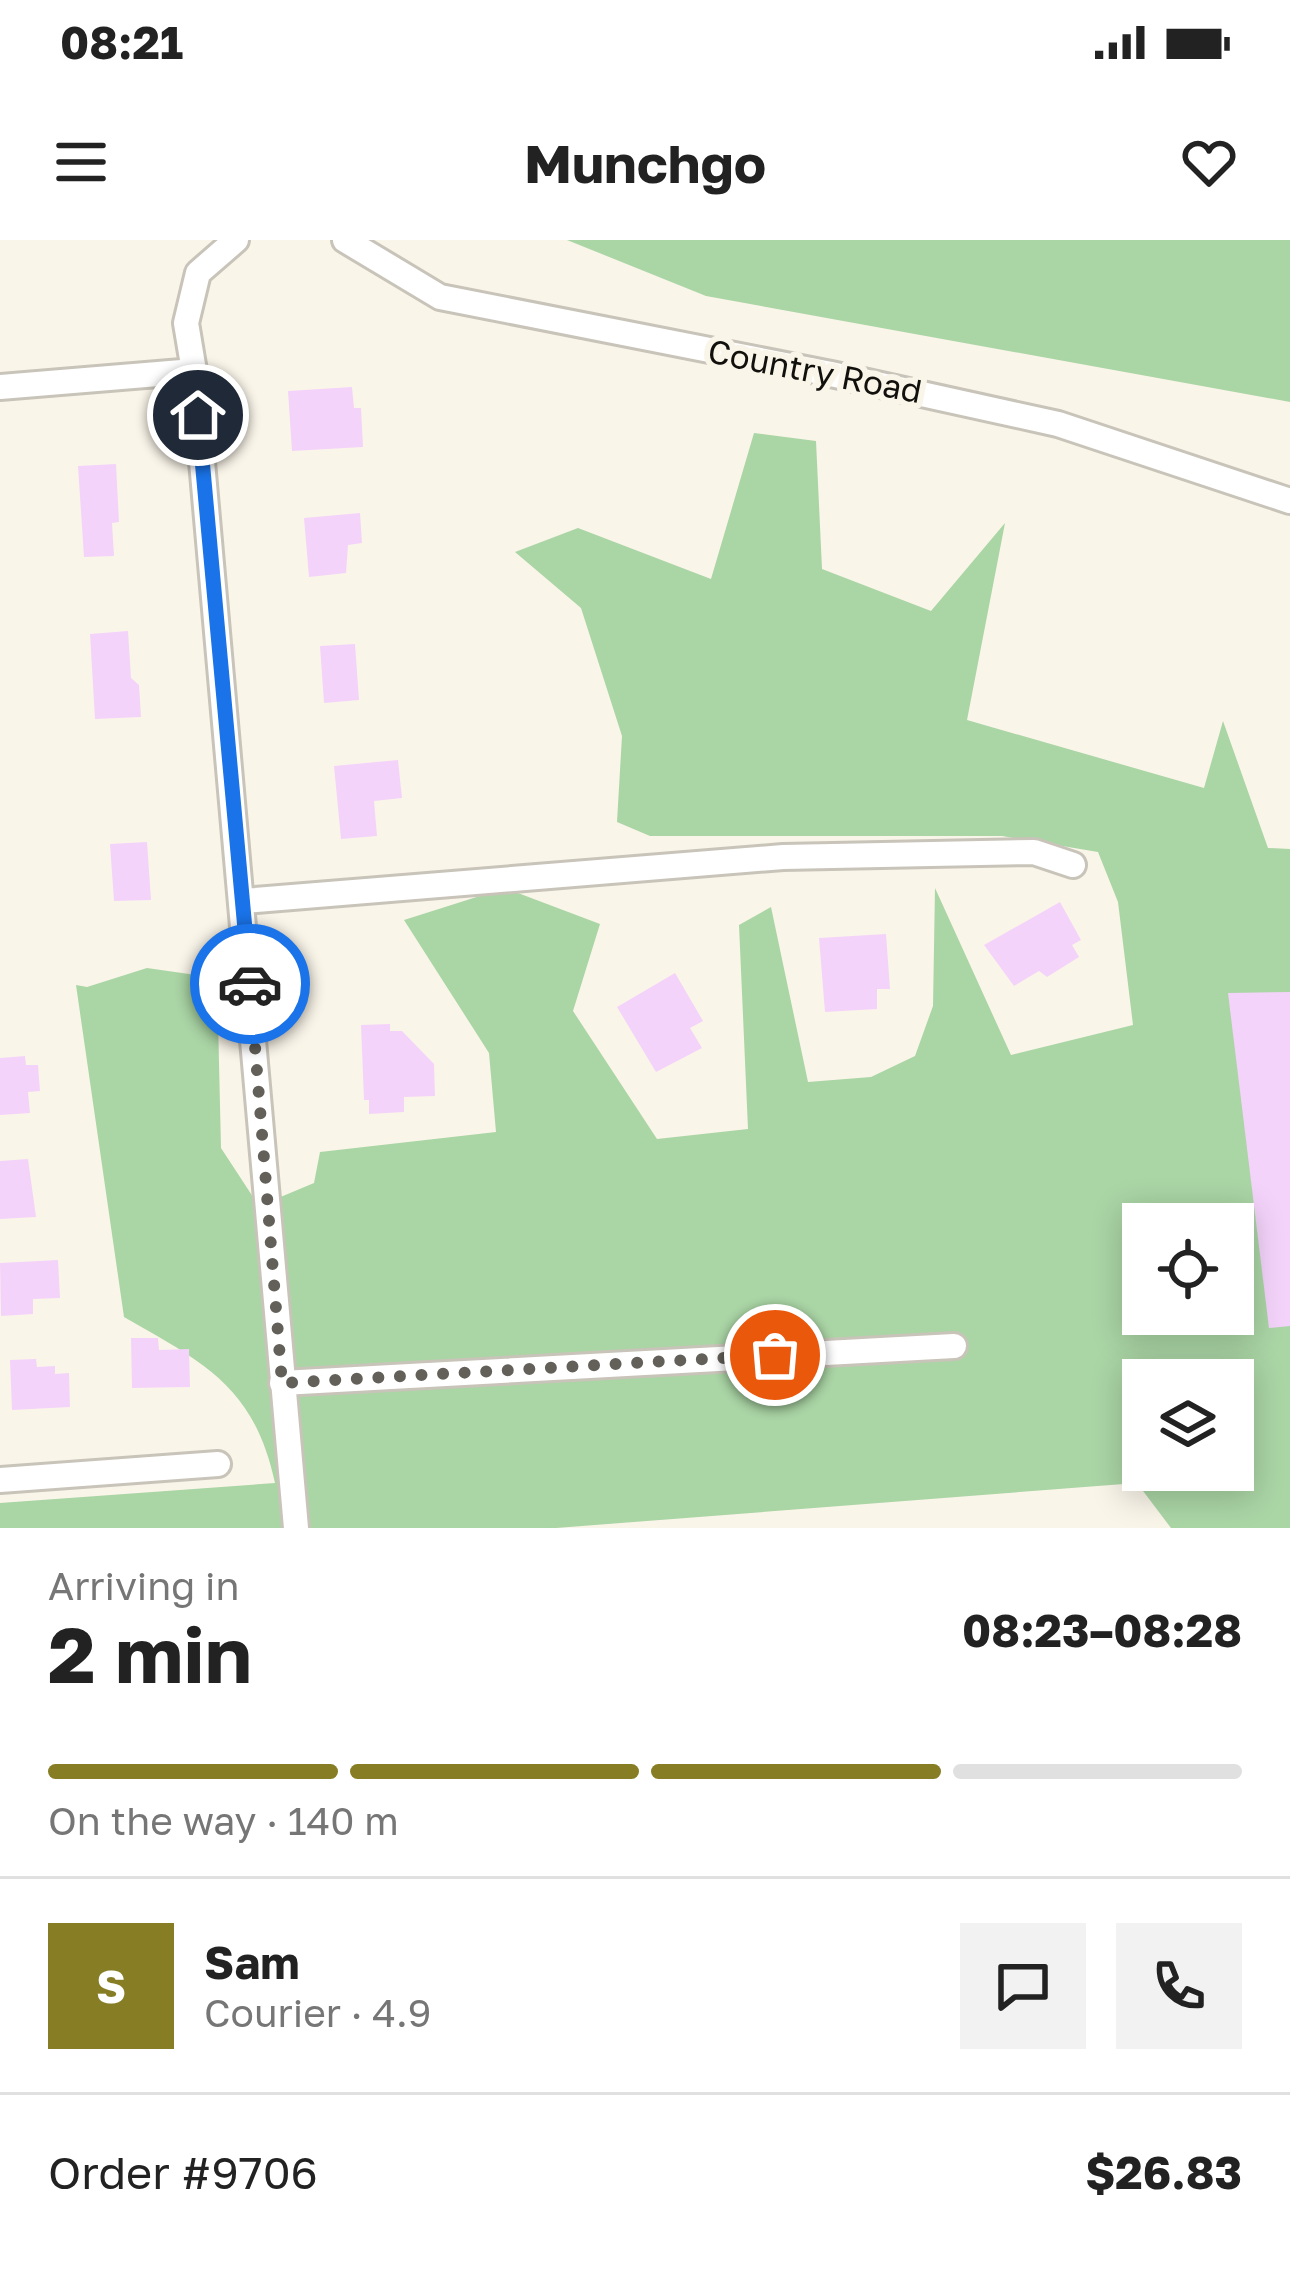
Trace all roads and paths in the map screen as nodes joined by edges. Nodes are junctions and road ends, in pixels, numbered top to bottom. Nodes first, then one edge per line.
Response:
1 (236, 240) edge
2 (345, 240) edge
3 (194, 371) junction
4 (0, 387) edge
5 (1290, 501) edge
6 (1073, 865) dead end
7 (243, 901) junction
8 (954, 1346) dead end
9 (282, 1383) junction
10 (218, 1464) dead end
11 (0, 1480) edge
12 (296, 1528) edge

1 - 3 street
2 - 5 street, Country Road
3 - 4 street
3 - 7 street
6 - 7 street
7 - 9 street
8 - 9 street
9 - 12 street
10 - 11 street

